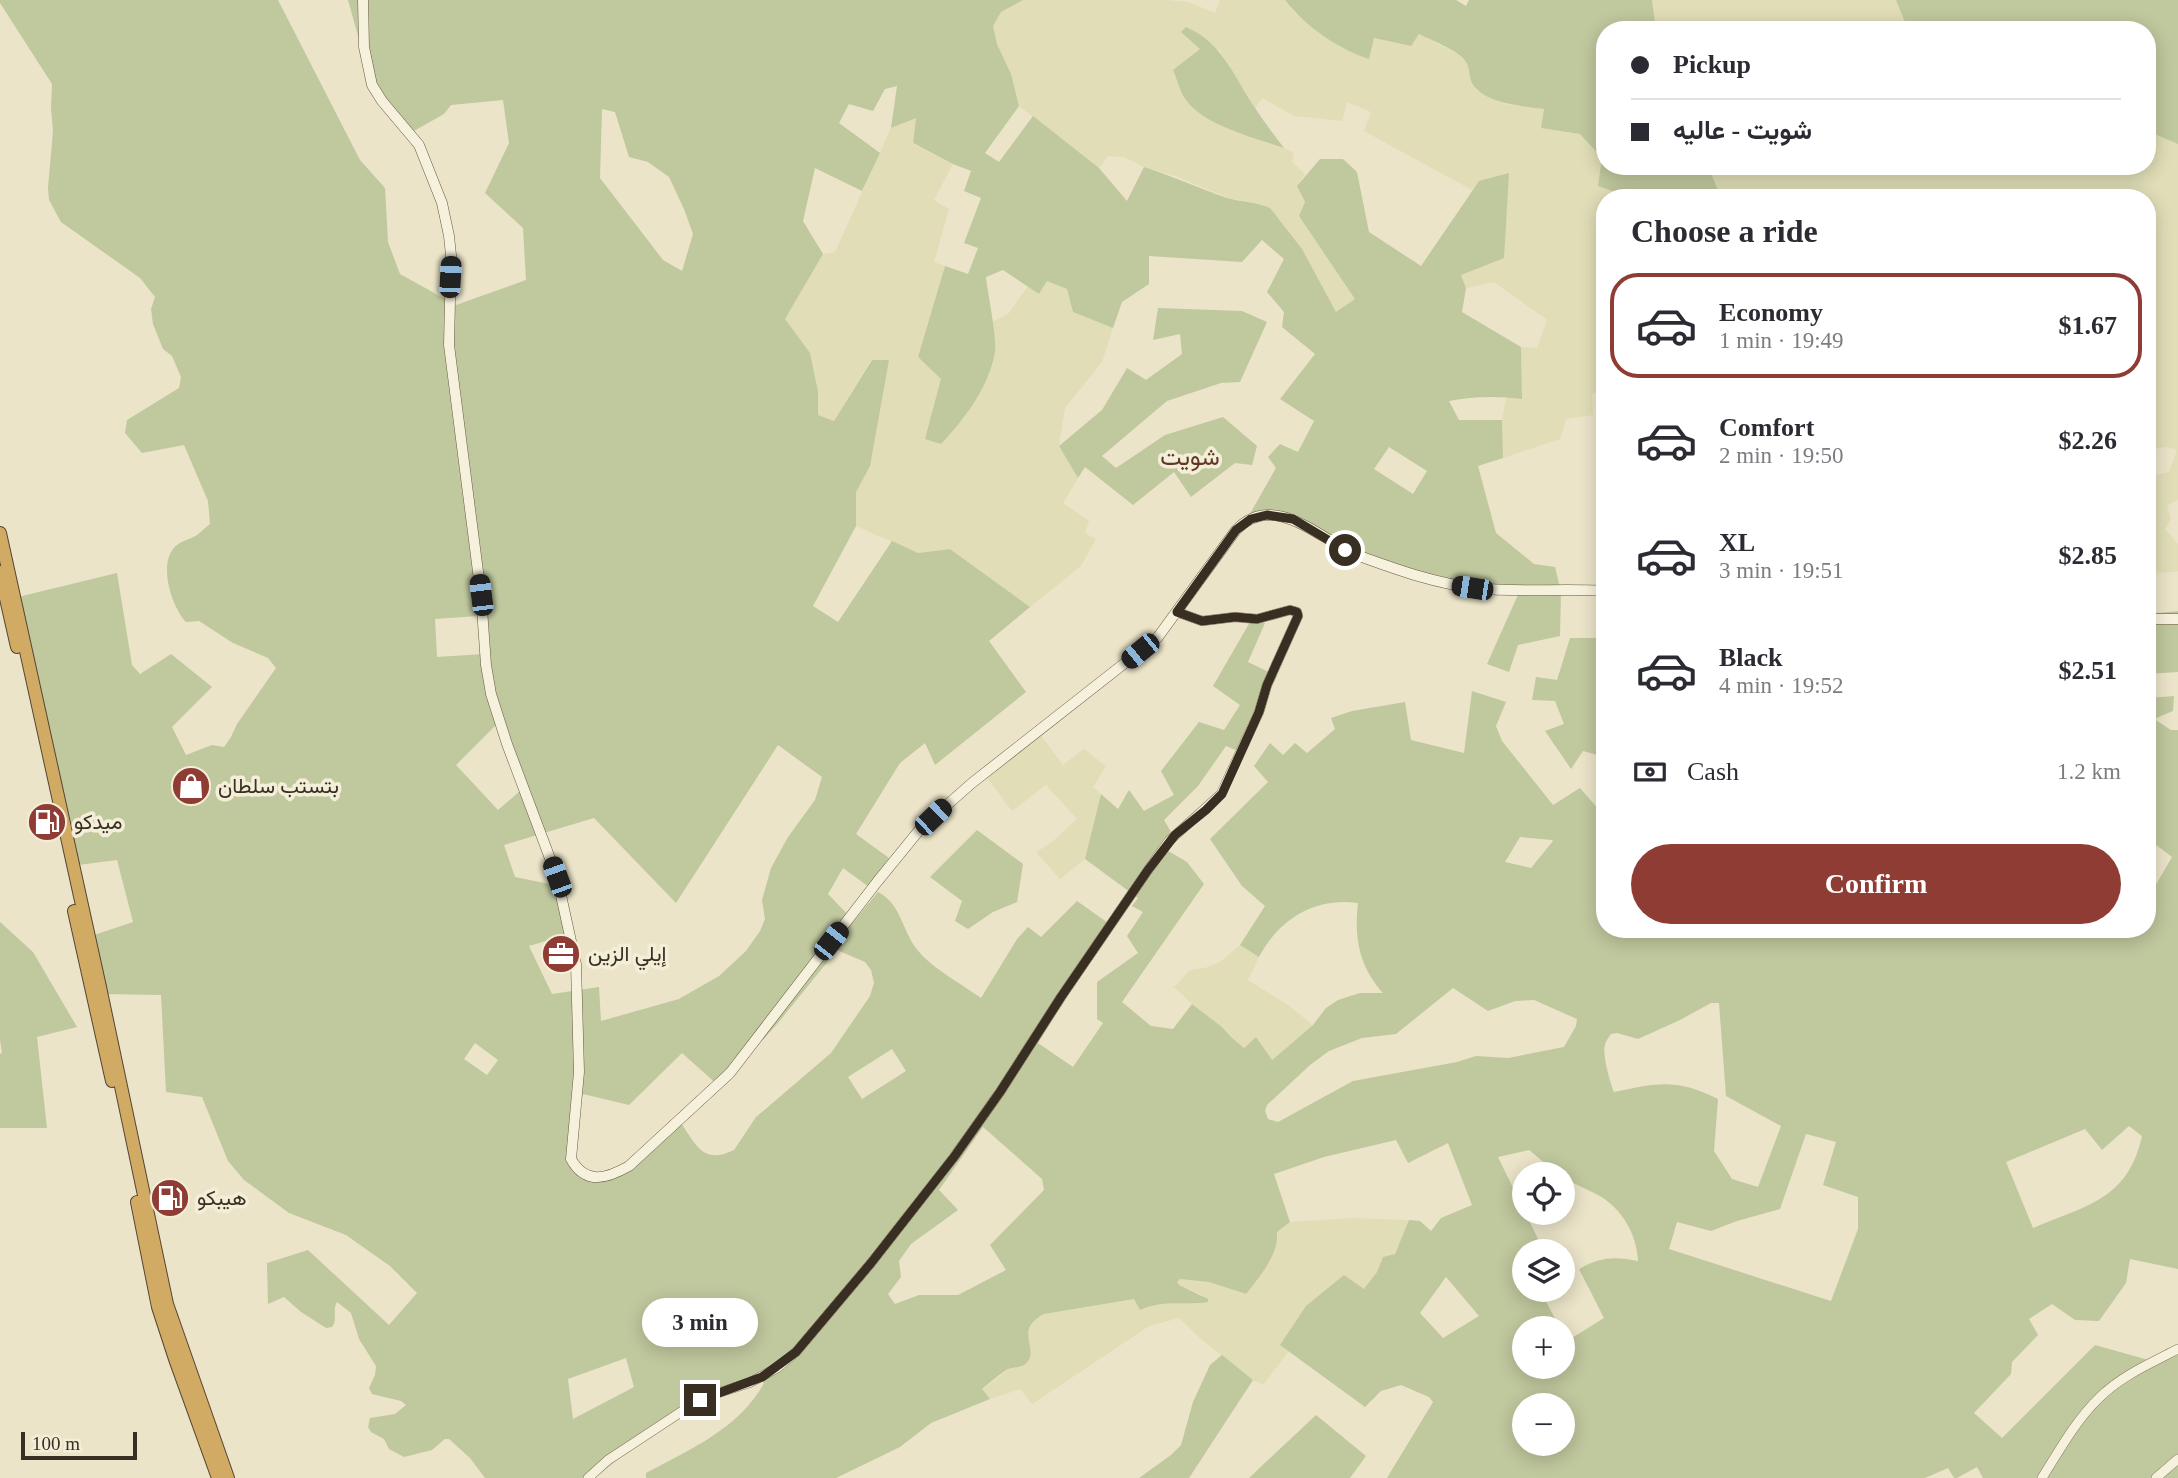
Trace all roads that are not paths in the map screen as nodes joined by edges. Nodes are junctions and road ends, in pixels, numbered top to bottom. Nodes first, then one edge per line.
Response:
1 (363, 0) edge
2 (0, 533) edge
3 (0, 572) edge
4 (1596, 590) edge
5 (1177, 612) junction
6 (2156, 619) edge
7 (2178, 619) edge
8 (137, 1185) junction
9 (2178, 1349) edge
10 (203, 1422) junction
11 (2178, 1459) edge
12 (218, 1478) edge
13 (228, 1478) edge
14 (588, 1478) edge
15 (2042, 1478) edge
16 (2157, 1478) edge

1 - 5 main road
2 - 8 highway
3 - 8 highway
4 - 5 main road
5 - 14 street
6 - 7 main road
8 - 10 highway
9 - 15 street
10 - 12 highway
10 - 13 highway
11 - 16 street

